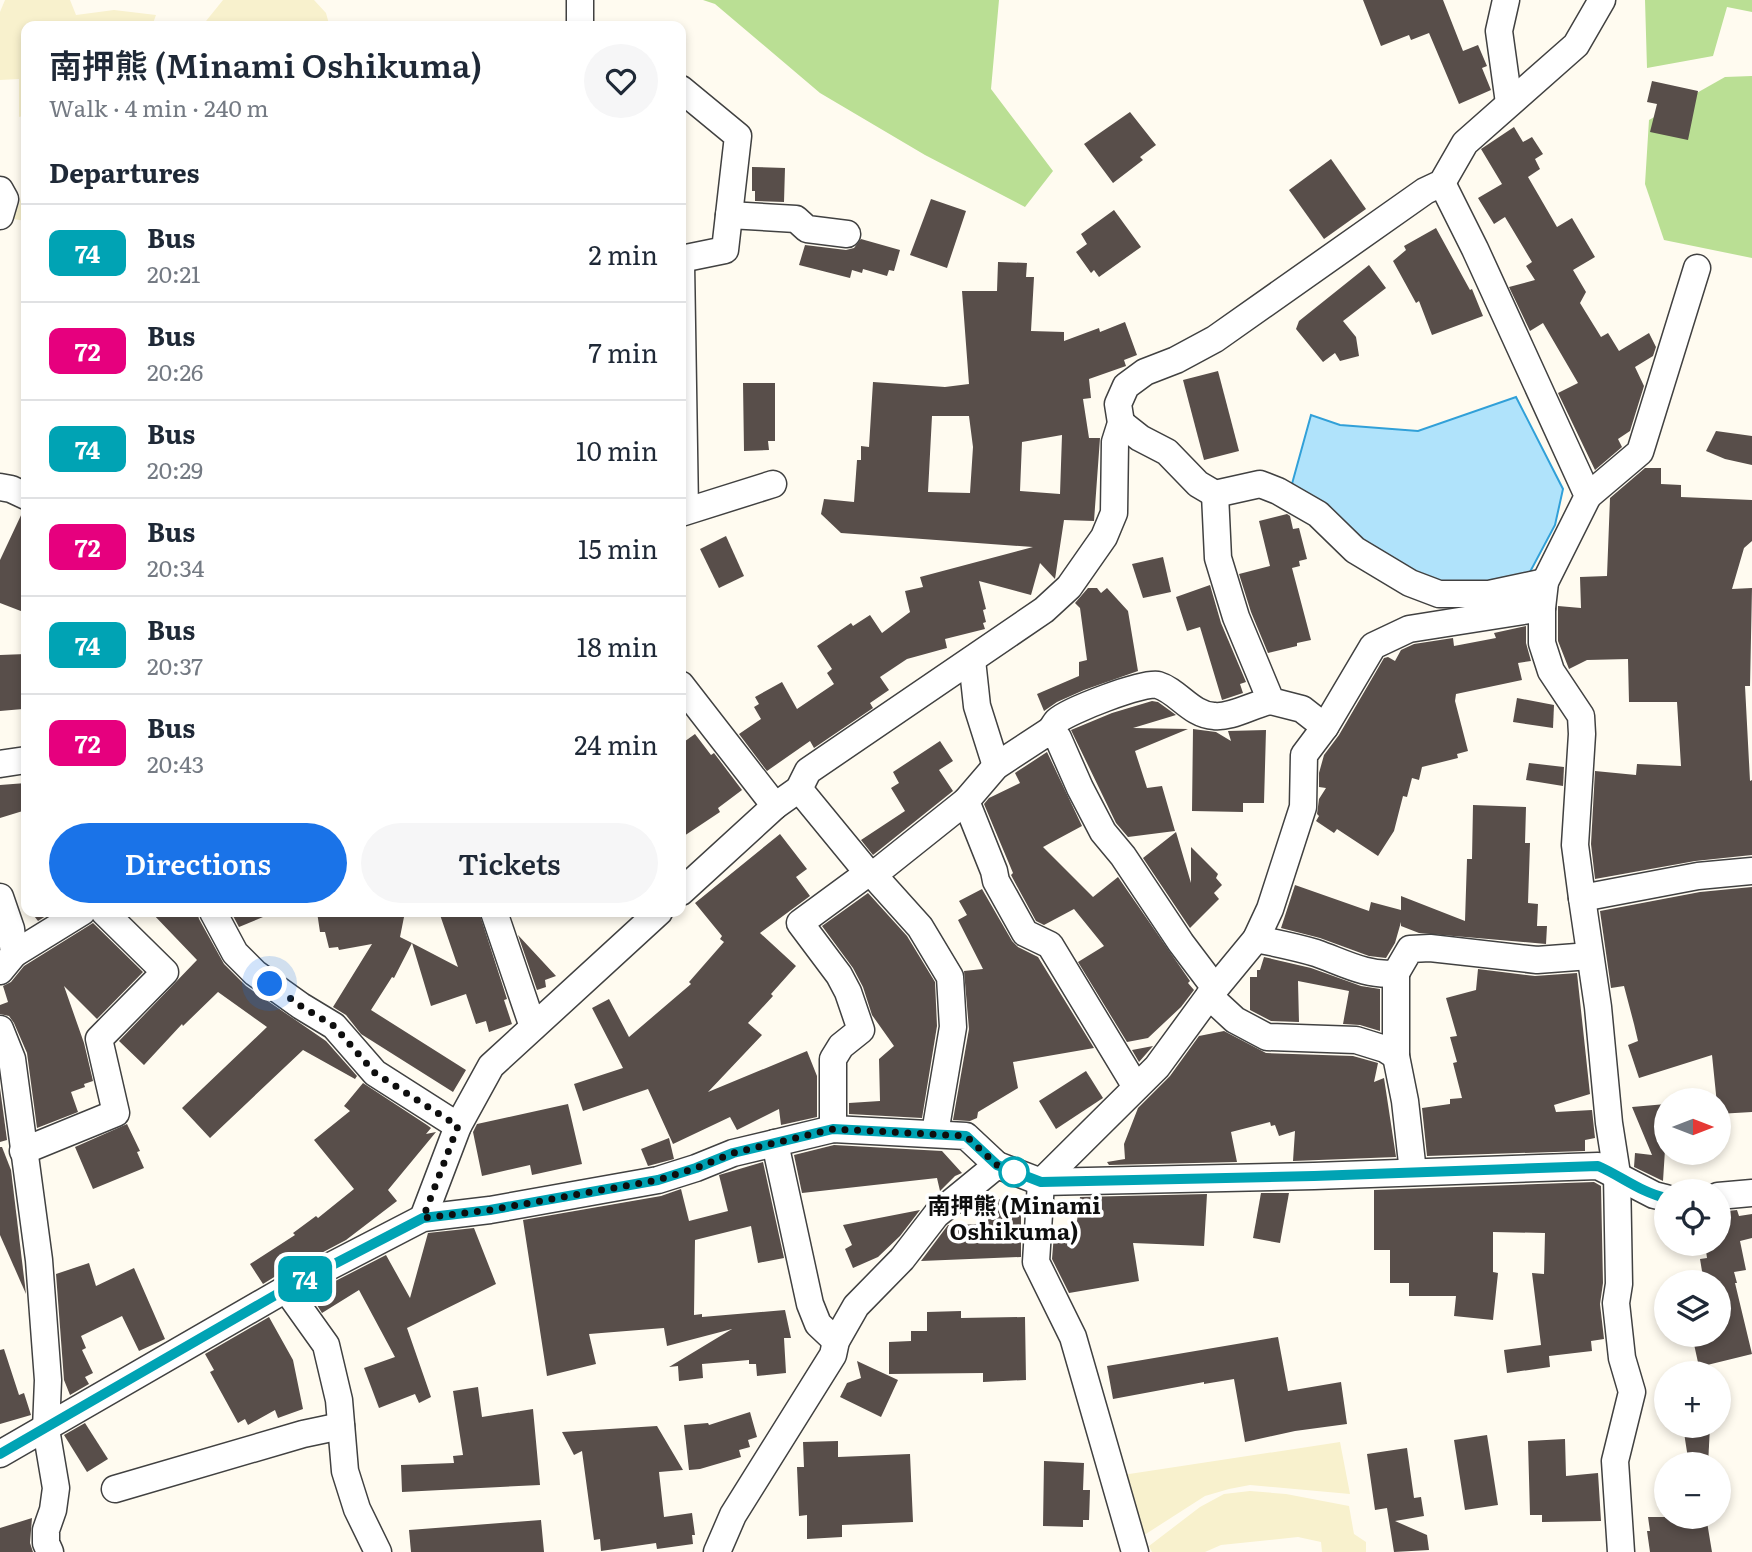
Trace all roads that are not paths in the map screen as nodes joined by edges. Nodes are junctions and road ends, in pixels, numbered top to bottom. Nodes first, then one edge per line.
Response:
1 (580, 0) edge
2 (1506, 0) edge
3 (1602, 0) edge
4 (580, 21) edge
5 (686, 93) edge
6 (1509, 103) junction
7 (1442, 183) junction
8 (0, 190) edge
9 (729, 215) junction
10 (0, 216) edge
11 (847, 234) dead end
12 (686, 260) edge
13 (1697, 268) dead end
14 (1121, 423) junction
15 (773, 484) dead end
16 (0, 487) edge
17 (21, 494) edge
18 (1215, 494) junction
19 (1588, 496) junction
20 (686, 511) edge
21 (1544, 595) junction
22 (972, 660) junction
23 (1271, 701) junction
24 (690, 717) edge
25 (1325, 727) junction
26 (1051, 730) junction
27 (21, 761) edge
28 (0, 764) edge
29 (996, 766) junction
30 (799, 789) junction
31 (966, 801) junction
32 (775, 806) junction
33 (1752, 871) edge
34 (868, 873) junction
35 (686, 887) edge
36 (0, 897) edge
37 (1582, 898) junction
38 (74, 917) edge
39 (109, 917) edge
40 (216, 917) edge
41 (496, 917) edge
42 (654, 917) edge
43 (1256, 939) junction
44 (1590, 956) junction
45 (7, 962) edge
46 (1396, 972) junction
47 (1212, 992) junction
48 (533, 1027) junction
49 (0, 1029) edge
50 (1396, 1056) junction
51 (1136, 1087) junction
52 (458, 1126) junction
53 (833, 1129) junction
54 (935, 1133) junction
55 (775, 1143) junction
56 (23, 1152) junction
57 (997, 1165) junction
58 (1413, 1172) junction
59 (1617, 1174) junction
60 (1041, 1182) junction
61 (1752, 1193) edge
62 (1654, 1195) edge
63 (1731, 1195) edge
64 (423, 1218) junction
65 (286, 1289) junction
66 (836, 1341) junction
67 (341, 1426) junction
68 (46, 1429) junction
69 (0, 1454) edge
70 (115, 1489) dead end
71 (50, 1552) edge
72 (378, 1552) edge
73 (717, 1552) edge
74 (1135, 1552) edge
75 (1621, 1552) edge

1 - 4 street
2 - 6 street
3 - 6 street
5 - 9 street
6 - 7 street
7 - 14 street
7 - 19 street
8 - 10 street
9 - 11 street
9 - 12 street
13 - 19 street
14 - 18 street
14 - 22 street
15 - 20 street
16 - 17 street
18 - 21 street
18 - 23 street
19 - 21 street
21 - 25 street
21 - 37 street
22 - 29 street
22 - 30 street
23 - 25 street
23 - 26 street
24 - 32 street
25 - 43 street
26 - 29 street
26 - 47 street
27 - 28 street
29 - 31 street
30 - 32 street
30 - 34 street
31 - 34 street
31 - 51 street
32 - 35 street
33 - 37 street
34 - 53 street
34 - 54 street
36 - 45 street
37 - 44 street
38 - 45 street
39 - 56 street
40 - 52 street
41 - 48 street
42 - 48 street
43 - 46 street
43 - 47 street
44 - 46 street
44 - 59 street
46 - 50 street
47 - 50 street
47 - 51 street
48 - 52 street
49 - 56 street
50 - 58 street
51 - 60 street
52 - 64 street
53 - 54 street
53 - 55 street
54 - 57 street
55 - 64 street
55 - 66 street
56 - 68 street
57 - 60 street
57 - 66 street
58 - 59 street
58 - 60 street
59 - 62 street
59 - 75 street
60 - 74 street
61 - 63 street
64 - 65 street
65 - 67 street
65 - 68 street
66 - 73 street
67 - 70 street
67 - 72 street
68 - 69 street
68 - 71 street

